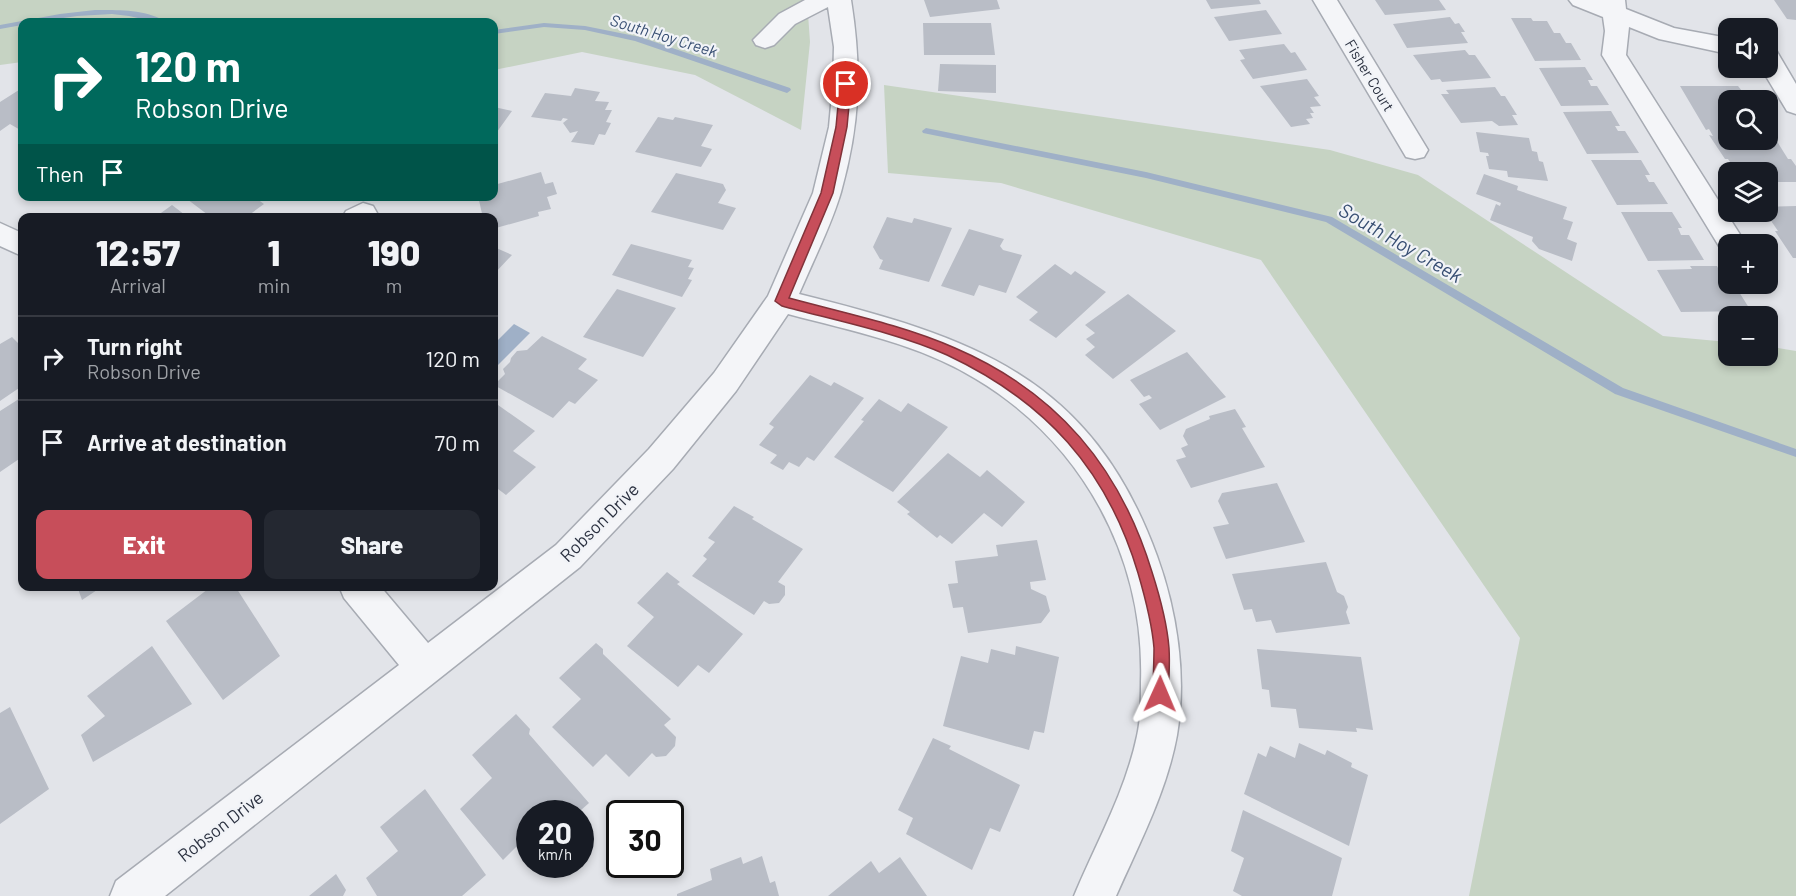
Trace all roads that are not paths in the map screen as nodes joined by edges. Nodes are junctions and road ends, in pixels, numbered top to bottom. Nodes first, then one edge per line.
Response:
1 (823, 0) edge
2 (839, 0) edge
3 (1325, 0) edge
4 (1581, 0) edge
5 (1613, 7) edge
6 (765, 40) dead end
7 (1718, 44) edge
8 (1778, 55) edge
9 (1796, 56) edge
10 (1778, 73) edge
11 (1796, 105) edge
12 (1415, 150) dead end
13 (0, 233) edge
14 (1726, 234) edge
15 (18, 244) edge
16 (782, 301) junction
17 (361, 591) edge
18 (424, 667) junction
19 (153, 889) edge
20 (1095, 896) edge

1 - 6 street
2 - 16 street, Robson Drive
3 - 12 street, Fisher Court
4 - 5 street
5 - 7 street
5 - 14 street
8 - 9 street
10 - 11 street
13 - 15 street
16 - 18 street, Robson Drive
16 - 20 street
17 - 18 street
18 - 19 street, Robson Drive

